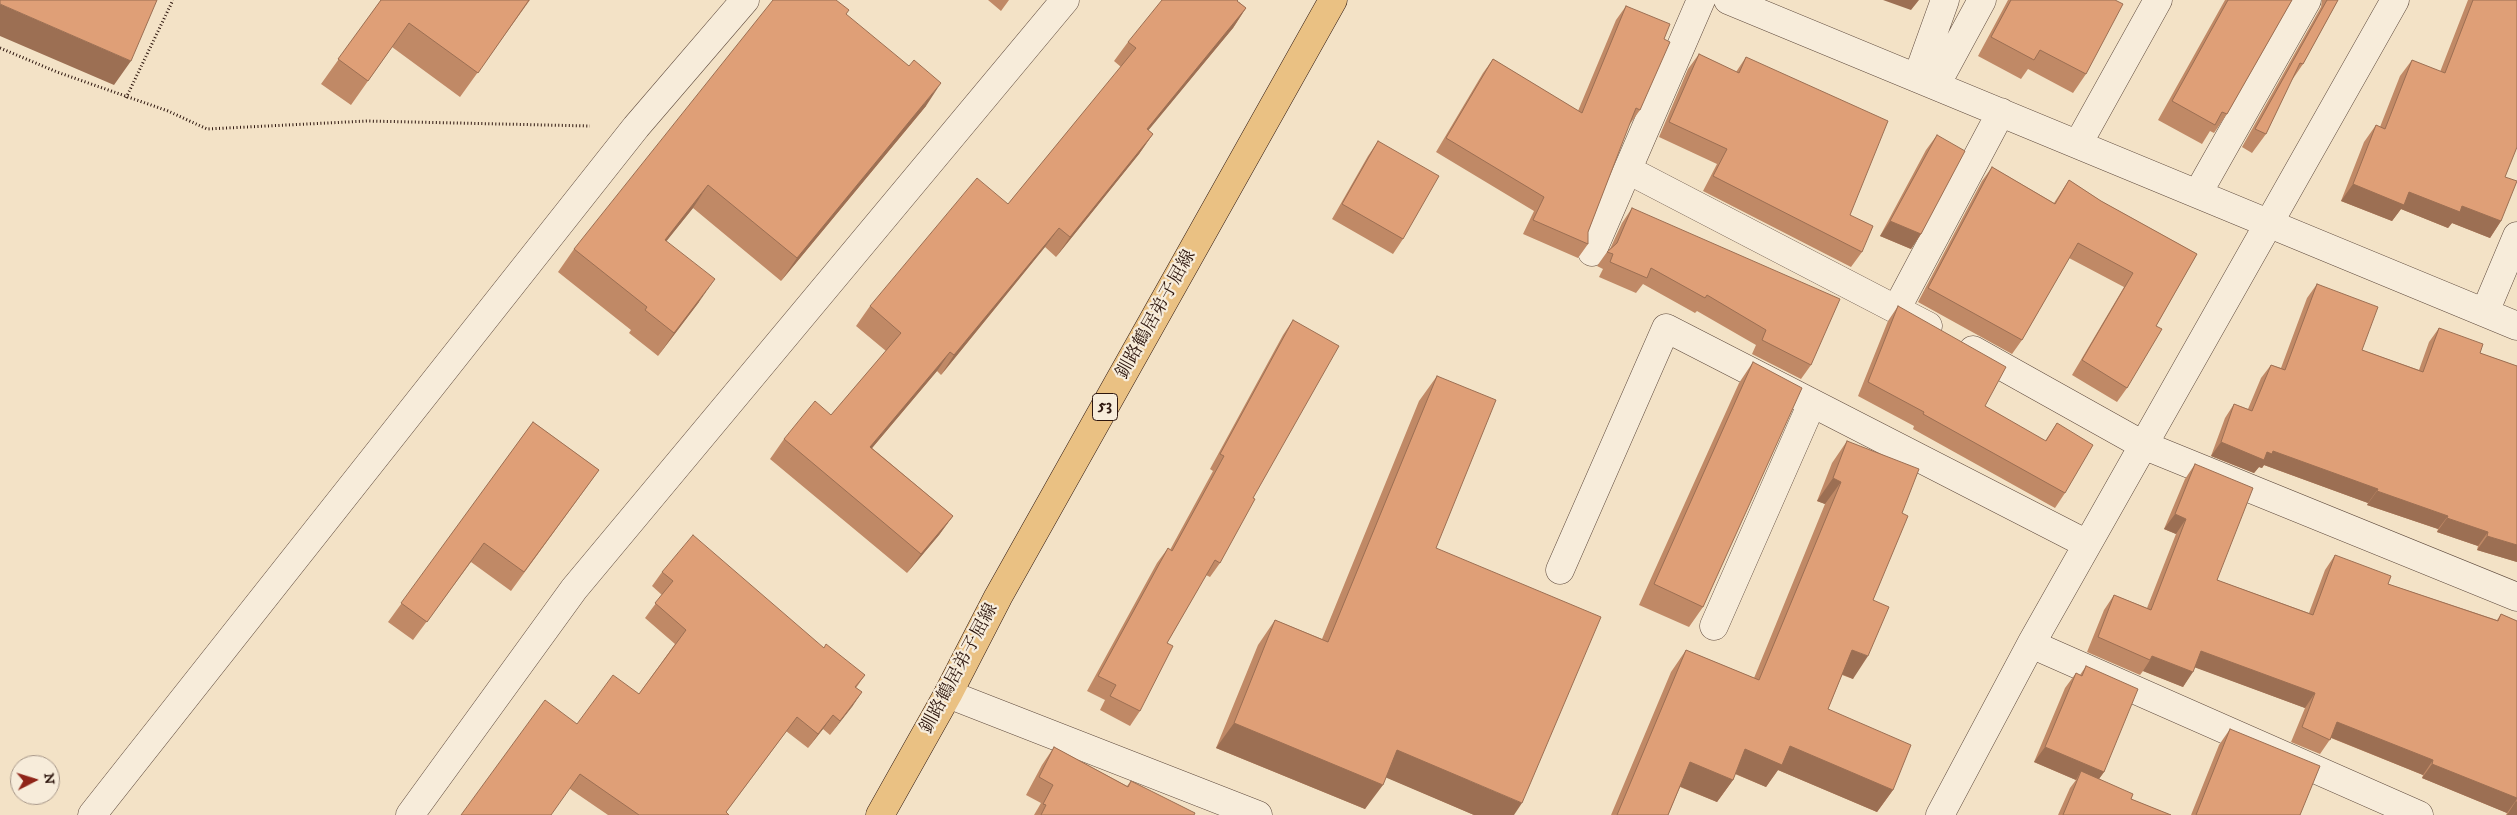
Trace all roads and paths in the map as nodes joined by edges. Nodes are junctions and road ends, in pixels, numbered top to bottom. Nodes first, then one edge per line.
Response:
1 (173, 0) edge
2 (745, 0) edge
3 (1065, 0) edge
4 (1333, 0) edge
5 (1701, 0) edge
6 (1728, 0) edge
7 (1945, 0) edge
8 (1982, 0) edge
9 (2158, 0) edge
10 (2307, 0) edge
11 (2394, 0) edge
12 (0, 48) edge
13 (1926, 82) junction
14 (126, 98) junction
15 (2001, 112) junction
16 (636, 127) junction
17 (2078, 144) junction
18 (1628, 170) junction
19 (2198, 193) junction
20 (2269, 223) junction
21 (2517, 236) edge
22 (1592, 252) dead end
23 (1897, 308) junction
24 (2485, 312) junction
25 (2517, 326) edge
26 (1812, 404) junction
27 (2143, 445) junction
28 (2087, 544) junction
29 (1560, 570) dead end
30 (2517, 596) edge
31 (1714, 626) dead end
32 (2031, 644) junction
33 (948, 694) junction
34 (92, 815) edge
35 (410, 815) edge
36 (880, 815) edge
37 (1258, 815) edge
38 (1940, 815) edge
39 (2419, 815) edge

1 - 14 path
2 - 16 street
3 - 35 street
4 - 33 main road, 釧路鶴居弟子屈線 / 53
5 - 18 street
6 - 13 street
7 - 13 street
8 - 13 street
9 - 17 street
10 - 19 street
11 - 20 street
12 - 14 path
13 - 15 street
14 - 16 path
15 - 17 street
15 - 23 street
16 - 34 street
17 - 19 street
18 - 22 street
18 - 23 street
19 - 20 street
20 - 24 street
20 - 27 street
21 - 24 street
23 - 27 street
24 - 25 street
26 - 28 street
26 - 29 street
26 - 31 street
27 - 28 street
27 - 30 street
28 - 32 street
32 - 38 street
32 - 39 street
33 - 36 main road, 釧路鶴居弟子屈線 / 53
33 - 37 street

